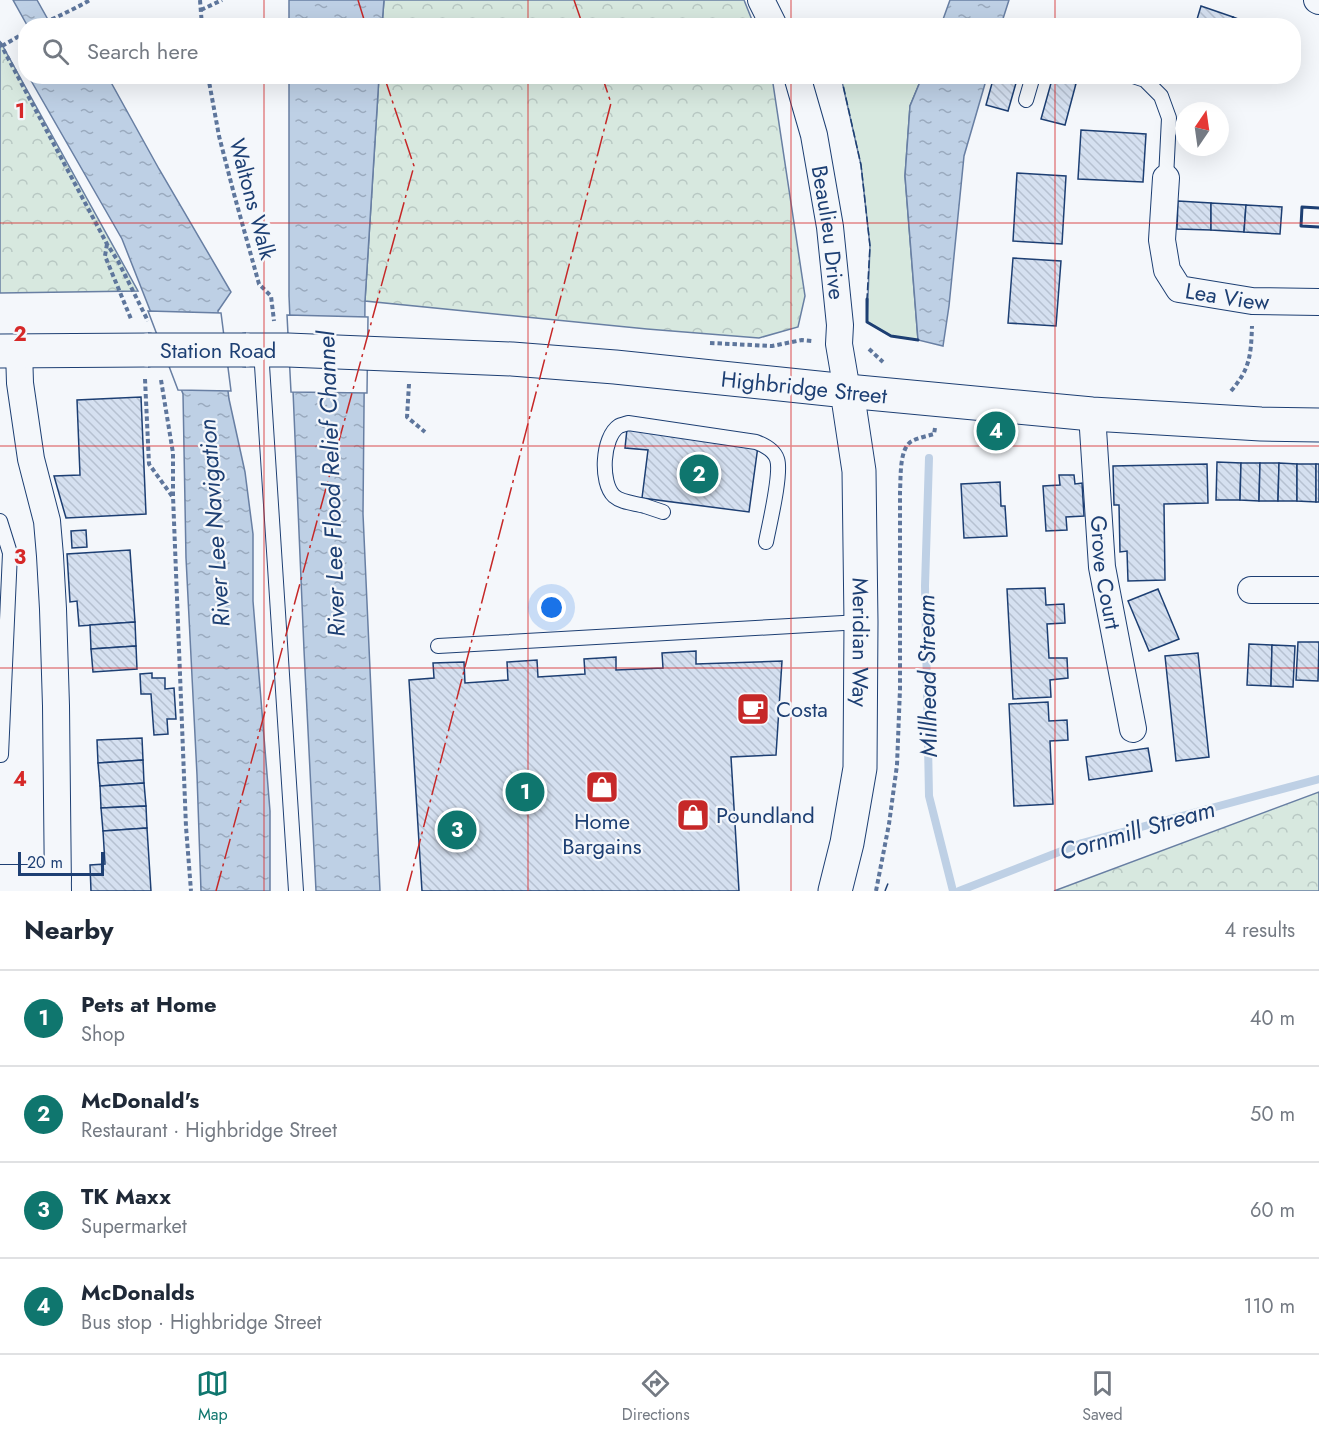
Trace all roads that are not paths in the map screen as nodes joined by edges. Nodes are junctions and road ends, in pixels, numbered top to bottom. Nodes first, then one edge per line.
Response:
1 (761, 0) edge
2 (770, 18) edge
3 (798, 84) edge
4 (1031, 84) edge
5 (1148, 84) edge
6 (1026, 100) dead end
7 (1166, 178) joint
8 (1319, 302) edge
9 (267, 344) junction
10 (10, 351) edge
11 (847, 391) junction
12 (1092, 414) junction
13 (1319, 424) edge
14 (663, 512) dead end
15 (0, 521) edge
16 (766, 542) dead end
17 (1251, 590) dead end
18 (1319, 590) edge
19 (861, 622) junction
20 (438, 646) dead end
21 (1133, 729) dead end
22 (0, 755) edge
23 (0, 878) edge
24 (58, 885) edge
25 (296, 891) edge
26 (836, 891) edge

1 - 2 street
3 - 11 street, Beaulieu Drive
4 - 6 lane
5 - 7 lane
7 - 8 street, Lea View
9 - 10 main road, Station Road, bridge
9 - 11 main road, Highbridge Street
9 - 25 lane
10 - 24 street
11 - 12 main road, Highbridge Street
11 - 19 main road, Meridian Way
12 - 13 main road, Highbridge Street
12 - 21 street, Grove Court
14 - 16 lane
15 - 22 lane
17 - 18 street
19 - 20 lane
19 - 26 main road, Meridian Way
23 - 24 street

